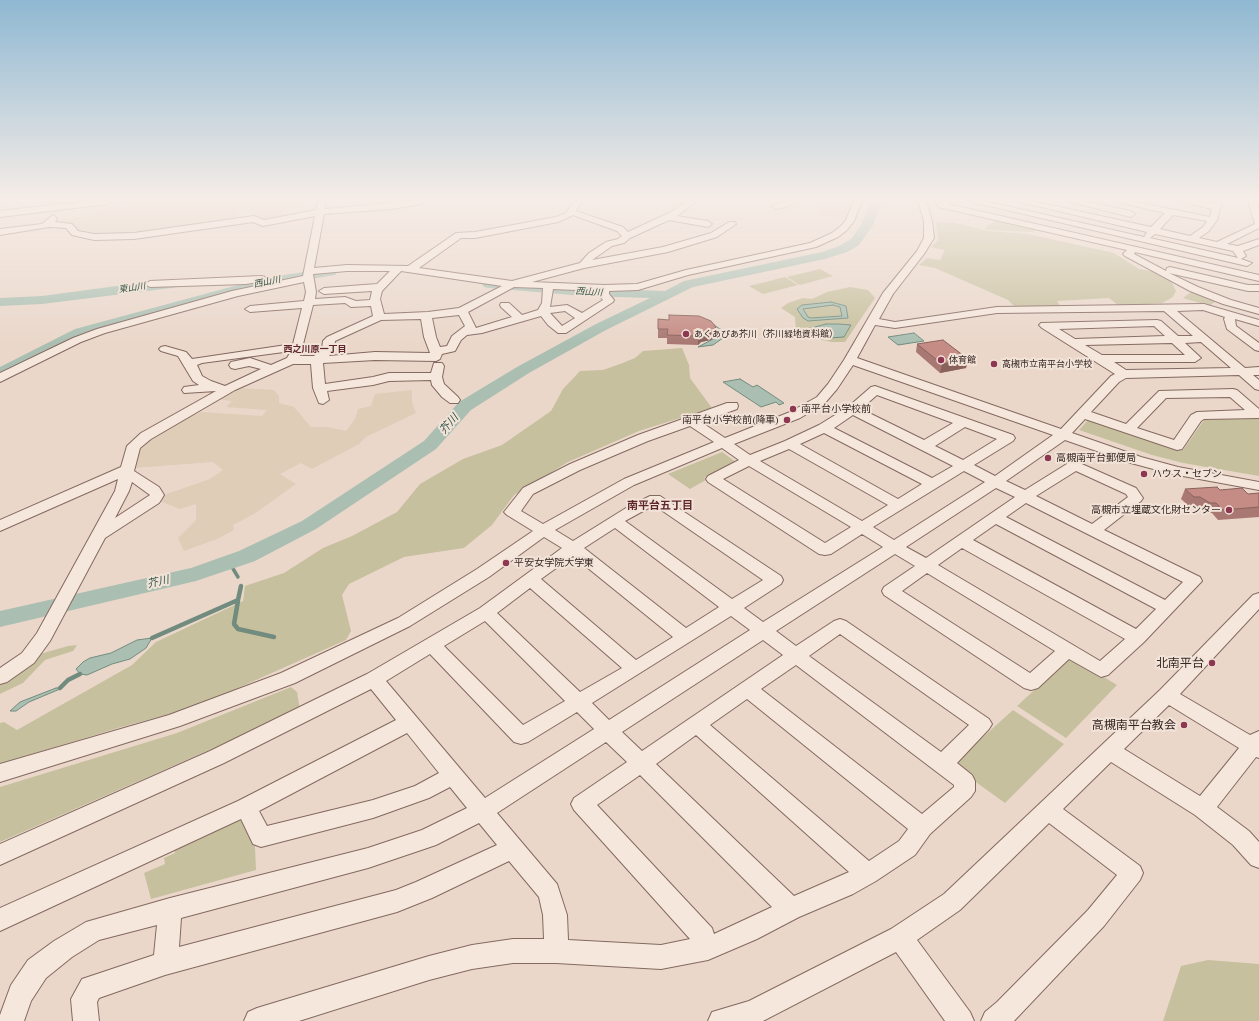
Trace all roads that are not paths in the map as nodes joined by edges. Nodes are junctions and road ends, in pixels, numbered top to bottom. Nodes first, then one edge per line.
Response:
1 (313, 249) edge
2 (440, 249) edge
3 (602, 249) edge
4 (669, 249) edge
5 (800, 249) edge
6 (923, 249) edge
7 (1134, 249) joint
8 (1183, 249) edge
9 (1237, 249) edge
10 (1247, 263) junction
11 (1144, 264) junction
12 (583, 265) junction
13 (411, 269) junction
14 (566, 269) junction
15 (397, 270) junction
16 (1259, 273) edge
17 (308, 274) junction
18 (1259, 278) edge
19 (1175, 279) junction
20 (652, 283) junction
21 (150, 284) dead end
22 (508, 286) junction
23 (379, 287) junction
24 (1259, 288) edge
25 (547, 290) junction
26 (604, 292) junction
27 (309, 299) junction
28 (1259, 300) edge
29 (1176, 301) junction
30 (375, 303) junction
31 (505, 305) dead end
32 (250, 309) dead end
33 (1019, 309) junction
34 (1233, 310) junction
35 (462, 311) junction
36 (543, 311) junction
37 (1259, 311) edge
38 (426, 315) junction
39 (379, 316) junction
40 (583, 318) junction
41 (520, 319) junction
42 (871, 322) junction
43 (1259, 323) edge
44 (1046, 326) junction
45 (462, 332) junction
46 (1204, 339) junction
47 (1175, 340) junction
48 (1072, 342) junction
49 (298, 347) junction
50 (1259, 348) edge
51 (165, 349) dead end
52 (436, 354) junction
53 (1101, 359) junction
54 (291, 360) junction
55 (317, 360) junction
56 (850, 360) junction
57 (190, 364) junction
58 (235, 365) dead end
59 (267, 371) junction
60 (1259, 371) edge
61 (1242, 372) junction
62 (354, 374) dead end
63 (1124, 374) junction
64 (436, 376) junction
65 (0, 378) edge
66 (318, 383) junction
67 (1259, 386) edge
68 (219, 388) junction
69 (188, 390) dead end
70 (322, 400) dead end
71 (454, 400) dead end
72 (732, 406) dead end
73 (853, 410) junction
74 (1084, 414) junction
75 (1258, 414) edge
76 (690, 420) junction
77 (963, 422) junction
78 (824, 428) junction
79 (1129, 429) junction
80 (1064, 434) junction
81 (723, 443) junction
82 (790, 444) junction
83 (925, 446) junction
84 (749, 460) junction
85 (964, 465) junction
86 (127, 471) junction
87 (997, 481) junction
88 (932, 484) junction
89 (1259, 486) edge
90 (1026, 496) junction
91 (898, 506) junction
92 (996, 518) junction
93 (615, 521) junction
94 (0, 526) edge
95 (862, 528) junction
96 (544, 530) junction
97 (1094, 530) junction
98 (99, 534) junction
99 (962, 541) junction
100 (894, 546) junction
101 (573, 548) junction
102 (927, 566) junction
103 (532, 580) junction
104 (1256, 606) edge
105 (731, 608) junction
106 (1167, 608) junction
107 (486, 612) junction
108 (762, 632) junction
109 (684, 637) junction
110 (1138, 638) junction
111 (432, 644) junction
112 (1068, 650) junction
113 (795, 655) junction
114 (635, 669) junction
115 (0, 677) edge
116 (374, 679) junction
117 (748, 689) junction
118 (1167, 695) junction
119 (579, 703) junction
120 (410, 722) junction
121 (697, 725) junction
122 (609, 731) junction
123 (1257, 744) edge
124 (1108, 750) junction
125 (641, 762) junction
126 (943, 764) junction
127 (0, 773) edge
128 (453, 776) junction
129 (246, 807) junction
130 (1203, 809) junction
131 (1048, 810) junction
132 (482, 811) junction
133 (922, 827) junction
134 (511, 849) junction
135 (0, 855) edge
136 (1259, 858) edge
137 (868, 874) junction
138 (170, 909) junction
139 (791, 909) junction
140 (0, 920) edge
141 (900, 937) junction
142 (708, 948) junction
143 (556, 951) junction
144 (165, 963) junction
145 (11, 1021) edge
146 (86, 1021) edge
147 (257, 1021) edge
148 (721, 1021) edge
149 (961, 1021) edge
150 (994, 1021) edge

1 - 17 street
2 - 13 street
3 - 12 street
4 - 12 street
5 - 20 street
6 - 42 street
7 - 11 street
7 - 18 street
8 - 10 street
9 - 10 street
10 - 16 street
11 - 19 street
11 - 24 street
12 - 14 street
13 - 15 street
13 - 22 street
14 - 20 street
14 - 22 street
15 - 17 street
15 - 23 street
17 - 21 street
17 - 27 street
17 - 65 street
19 - 29 street
19 - 34 street
20 - 26 street
22 - 25 street
22 - 35 street
23 - 27 street
23 - 30 street
25 - 26 street
25 - 36 street
26 - 40 street
27 - 30 street
27 - 32 street
27 - 49 street
28 - 34 street
29 - 33 street
29 - 34 street
29 - 46 street
30 - 39 street
31 - 41 street
33 - 42 street
33 - 44 street
34 - 37 street
34 - 43 street
34 - 50 street
35 - 38 street
35 - 45 street
36 - 40 street
36 - 40 street
36 - 41 street
38 - 39 street
38 - 52 street
39 - 55 street
41 - 45 street
42 - 56 street
44 - 47 street
44 - 48 street
45 - 52 street
46 - 47 street
46 - 61 street
47 - 48 street
47 - 53 street
48 - 53 street
49 - 54 street
49 - 57 street
51 - 57 street
52 - 55 street
52 - 64 street
53 - 63 street
54 - 55 street
54 - 59 street
55 - 66 street
56 - 80 street
56 - 81 street
57 - 68 street
58 - 59 street
59 - 68 street
60 - 61 street
61 - 63 street
61 - 67 street
62 - 66 street
63 - 74 street
64 - 66 street
64 - 71 street
66 - 70 street
68 - 69 street
68 - 86 street
72 - 76 street
73 - 77 street
73 - 78 street
73 - 83 street
74 - 79 street
74 - 80 street
75 - 79 street
75 - 79 street
76 - 81 street
76 - 96 street
77 - 83 street
77 - 85 street
78 - 82 street
78 - 88 street
80 - 87 street
80 - 89 street
81 - 84 street
81 - 96 street
82 - 84 street
82 - 91 street
83 - 85 street
84 - 95 street
84 - 95 street
85 - 87 street
85 - 88 street
86 - 94 street
86 - 98 street
86 - 98 street
87 - 90 street
87 - 100 street
88 - 91 street
90 - 92 street
90 - 97 street
90 - 97 street
91 - 95 street
92 - 99 street
92 - 106 street
93 - 101 street
93 - 105 street
93 - 105 street
95 - 100 street
96 - 101 street
96 - 127 street
97 - 106 street
98 - 115 street
99 - 102 street
99 - 110 street
100 - 102 street
100 - 108 street
101 - 103 street
101 - 109 street
102 - 112 street
102 - 112 street
103 - 107 street
103 - 114 street
104 - 118 street
105 - 108 street
105 - 109 street
106 - 110 street
107 - 111 street
107 - 119 street
108 - 113 street
108 - 122 street
109 - 114 street
110 - 112 street
111 - 116 street
111 - 119 street
113 - 117 street
113 - 126 street
113 - 126 street
114 - 119 street
116 - 120 street
116 - 135 street
117 - 121 street
117 - 133 street
118 - 123 street
118 - 124 street
119 - 122 street
120 - 128 street
120 - 129 street
121 - 125 street
121 - 137 street
122 - 125 street
122 - 132 street
123 - 130 street
124 - 130 street
124 - 131 street
125 - 139 street
125 - 142 street
126 - 133 street
128 - 129 street
128 - 132 street
129 - 140 street
130 - 136 street
131 - 141 street
131 - 150 street
132 - 134 street
132 - 138 street
133 - 137 street
134 - 143 street
134 - 144 street
137 - 139 street
138 - 144 street
138 - 145 street
139 - 142 street
141 - 148 street
141 - 149 street
142 - 143 street
143 - 147 street
144 - 146 street

